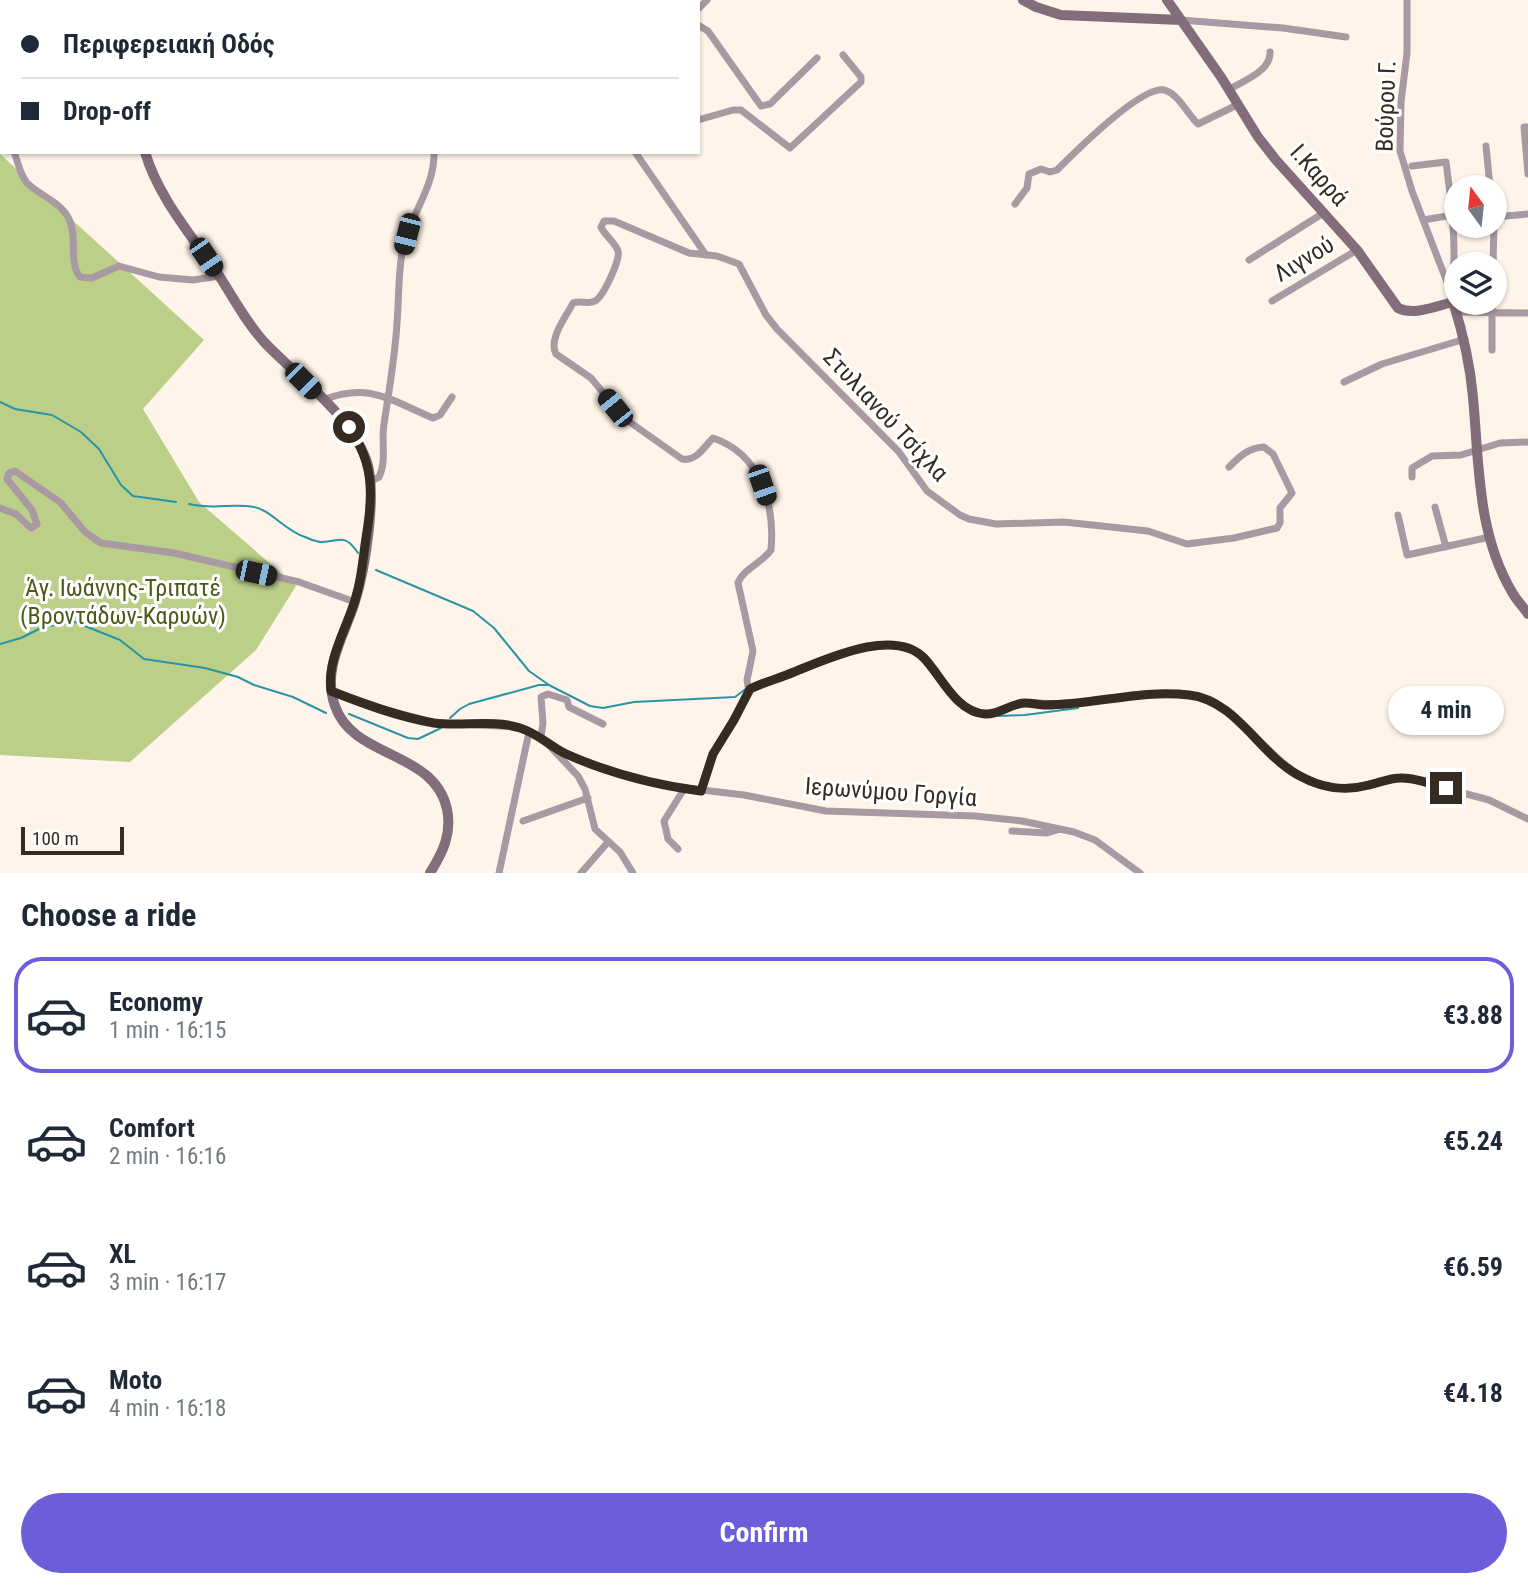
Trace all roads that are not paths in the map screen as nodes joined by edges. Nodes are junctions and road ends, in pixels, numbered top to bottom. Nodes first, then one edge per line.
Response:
1 (1023, 0) edge
2 (1167, 0) edge
3 (1407, 0) edge
4 (1181, 20) junction
5 (700, 26) edge
6 (1346, 37) dead end
7 (1270, 52) dead end
8 (843, 55) dead end
9 (817, 58) dead end
10 (1228, 90) junction
11 (1237, 105) junction
12 (700, 119) edge
13 (1526, 127) edge
14 (1486, 146) dead end
15 (15, 154) edge
16 (146, 154) edge
17 (434, 154) edge
18 (636, 154) edge
19 (1412, 166) dead end
20 (1528, 174) edge
21 (1448, 175) edge
22 (1489, 175) edge
23 (1015, 204) dead end
24 (1325, 212) junction
25 (1528, 215) edge
26 (1507, 216) edge
27 (1423, 219) junction
28 (1444, 219) edge
29 (1357, 250) junction
30 (706, 255) junction
31 (1250, 260) dead end
32 (1444, 274) edge
33 (219, 276) junction
34 (1272, 301) dead end
35 (1444, 308) edge
36 (1507, 313) edge
37 (1528, 313) edge
38 (1458, 315) edge
39 (1491, 315) edge
40 (1465, 339) junction
41 (1492, 350) dead end
42 (1344, 382) dead end
43 (452, 397) dead end
44 (389, 399) junction
45 (323, 400) junction
46 (1528, 442) edge
47 (1477, 450) junction
48 (1229, 467) dead end
49 (1412, 477) dead end
50 (371, 481) junction
51 (1435, 507) dead end
52 (0, 508) edge
53 (1398, 516) dead end
54 (1490, 537) junction
55 (1446, 547) junction
56 (355, 601) junction
57 (1527, 609) edge
58 (749, 686) junction
59 (331, 691) junction
60 (603, 724) dead end
61 (529, 732) junction
62 (541, 737) junction
63 (550, 746) junction
64 (684, 789) junction
65 (701, 791) junction
66 (588, 798) junction
67 (1528, 819) edge
68 (523, 821) dead end
69 (1058, 830) junction
70 (1012, 831) dead end
71 (608, 842) junction
72 (678, 849) dead end
73 (430, 873) edge
74 (499, 873) edge
75 (581, 873) edge
76 (634, 873) edge
77 (1140, 873) edge

1 - 4 main road
2 - 4 main road, Ι.Καρρά
3 - 27 street, Βούρου Γ.
4 - 6 street
4 - 10 main road, Ι.Καρρά
5 - 9 street
7 - 10 street
8 - 12 street
10 - 11 main road, Ι.Καρρά
11 - 23 street
11 - 24 main road, Ι.Καρρά
13 - 20 street
14 - 22 street
15 - 33 street
16 - 33 main road
17 - 44 street
18 - 30 street
19 - 21 street
24 - 29 main road, Ι.Καρρά
24 - 31 street
25 - 26 street
27 - 28 street
27 - 32 street, Βούρου Γ.
29 - 34 street, Λιγνού
29 - 35 main road, Ι.Καρρά
30 - 48 street, Στυλιανού Τσίχλα
30 - 58 street
33 - 45 main road
36 - 37 street
38 - 40 main road
39 - 41 street
40 - 42 street
40 - 47 main road
43 - 44 street
44 - 45 street
44 - 50 street
45 - 50 main road
46 - 47 street
47 - 49 street
47 - 54 main road
50 - 56 main road
51 - 55 street
52 - 56 street
53 - 55 street
54 - 55 street
54 - 57 main road
56 - 59 main road
58 - 65 street
58 - 67 street
59 - 61 street
59 - 73 main road
60 - 62 street
61 - 62 street
61 - 74 street
62 - 63 street
63 - 64 street, Ιερωνύμου Γοργία
63 - 66 street
64 - 65 street, Ιερωνύμου Γοργία
64 - 72 street
65 - 69 street, Ιερωνύμου Γοργία
66 - 68 street
66 - 71 street
69 - 70 street
69 - 77 street, Ιερωνύμου Γοργία
71 - 75 street
71 - 76 street

